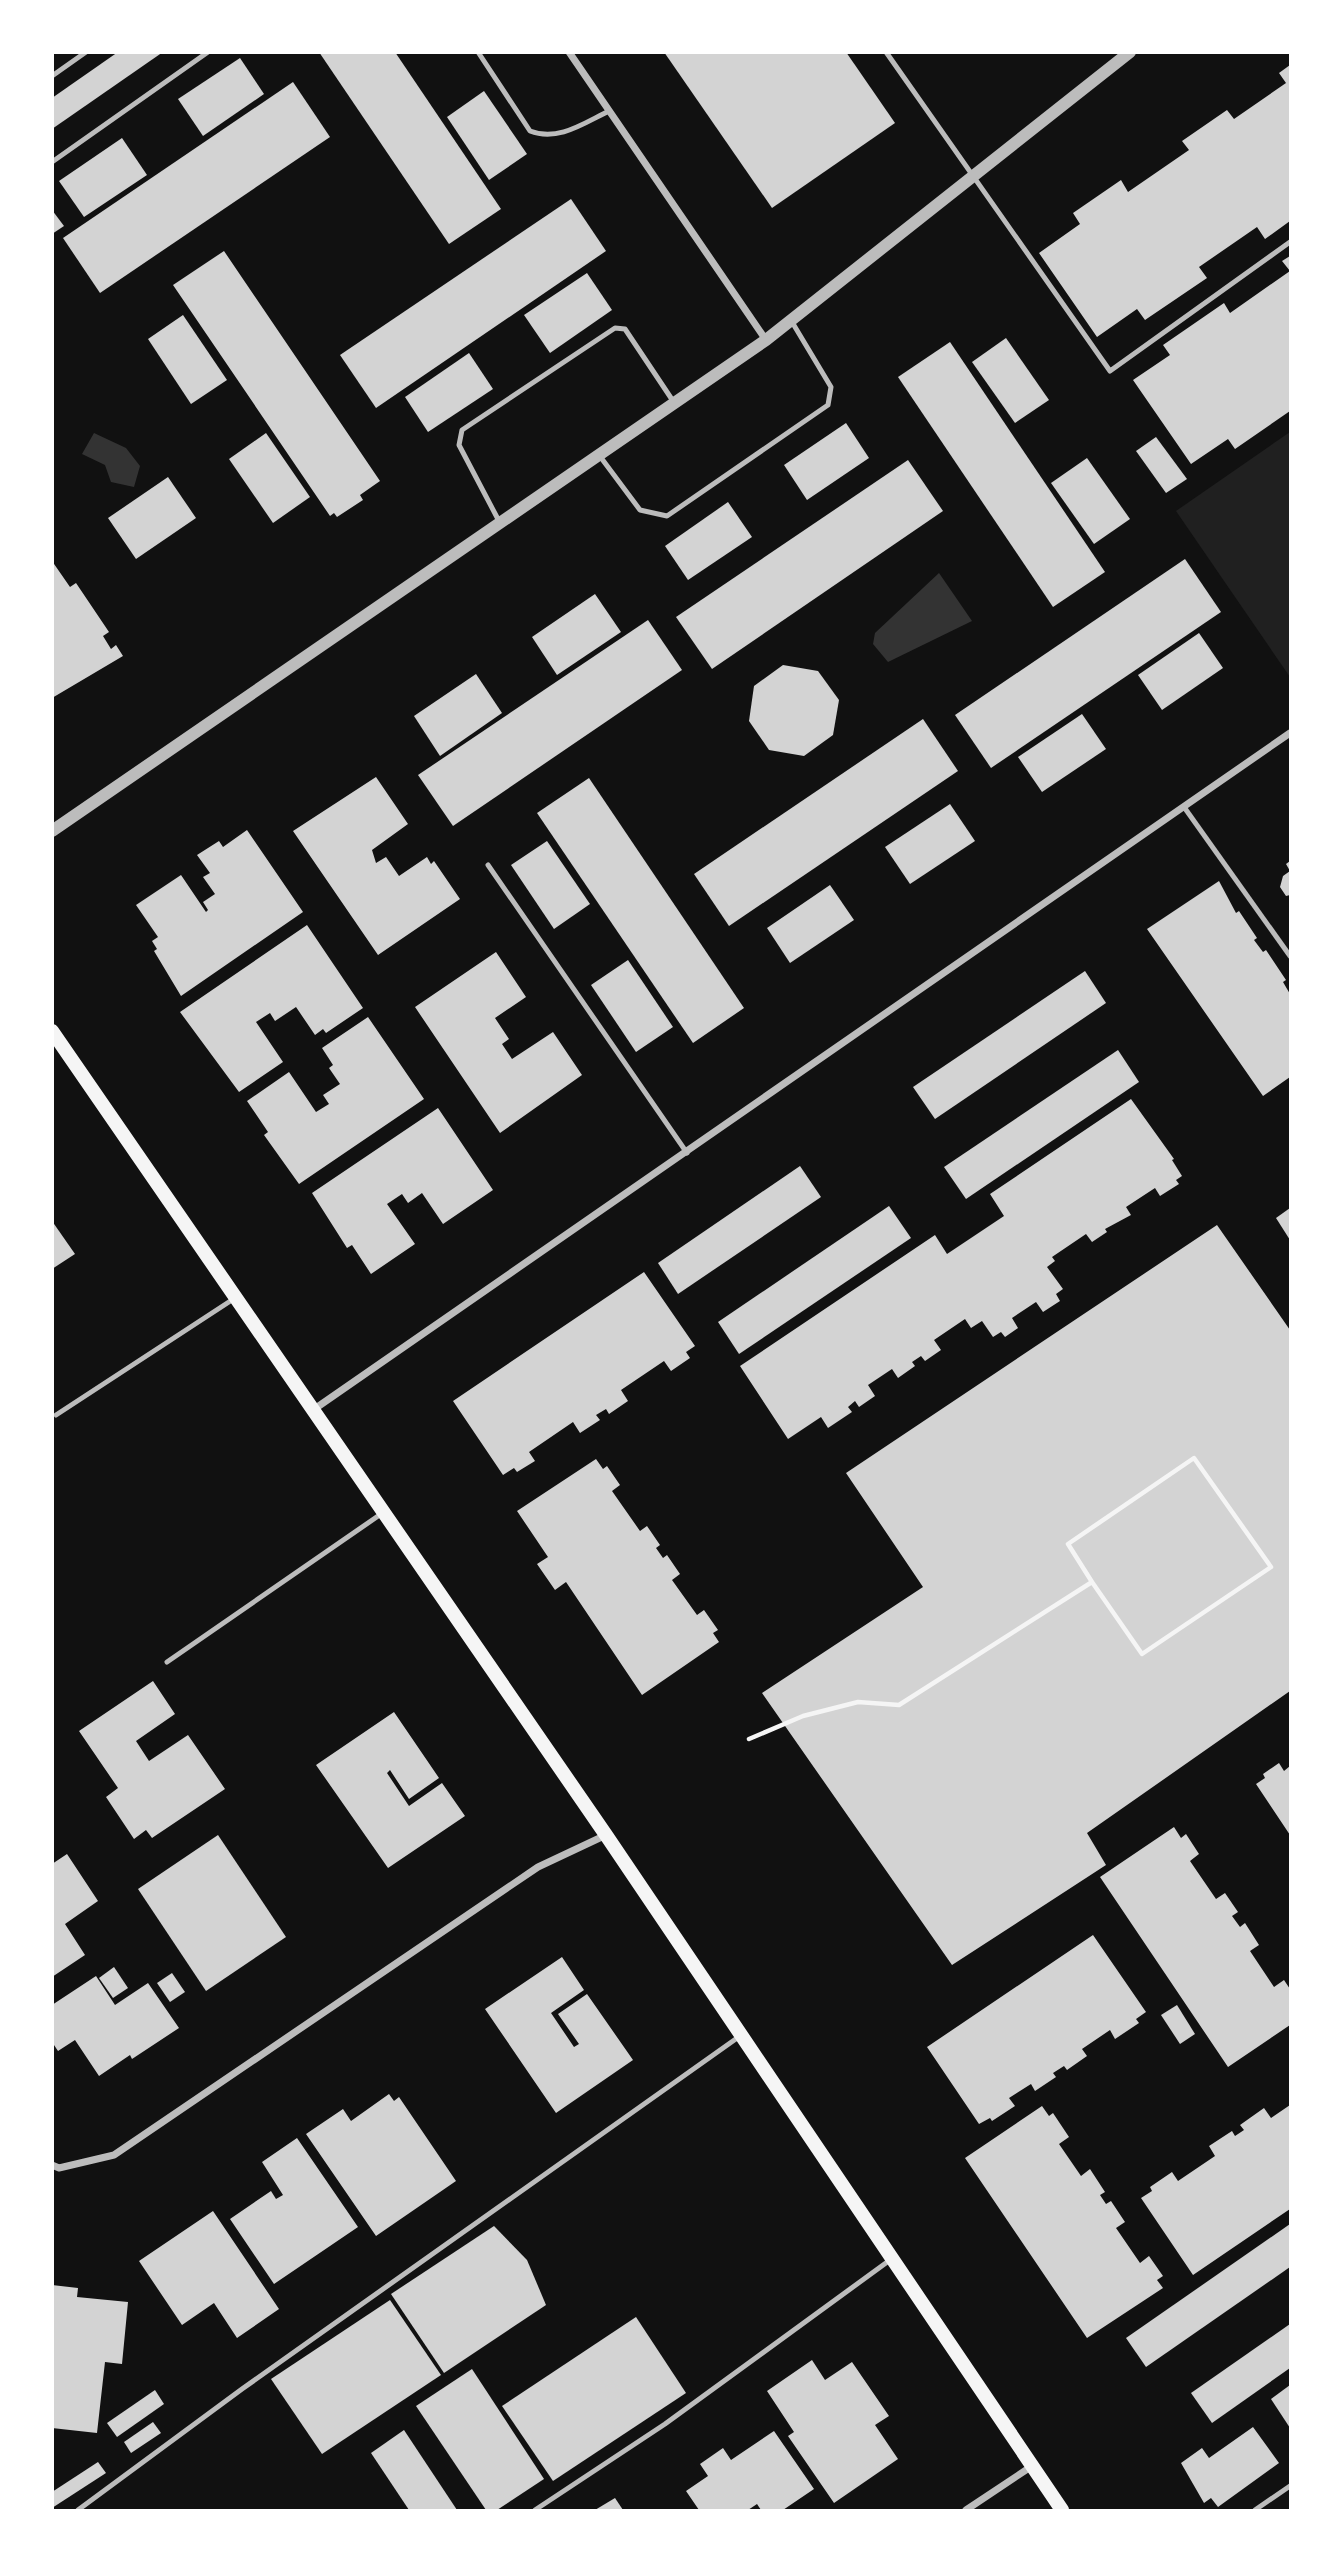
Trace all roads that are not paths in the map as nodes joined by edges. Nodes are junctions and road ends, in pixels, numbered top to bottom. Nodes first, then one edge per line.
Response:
1 (86, 52) edge
2 (208, 52) edge
3 (478, 52) edge
4 (569, 52) edge
5 (886, 52) edge
6 (1130, 52) edge
7 (52, 76) edge
8 (609, 111) junction
9 (52, 162) edge
10 (973, 177) junction
11 (1290, 242) edge
12 (791, 320) junction
13 (766, 340) junction
14 (674, 403) junction
15 (599, 455) junction
16 (500, 523) junction
17 (1290, 733) edge
18 (1184, 807) junction
19 (52, 831) edge
20 (488, 865) dead end
21 (1290, 956) edge
22 (52, 1031) edge
23 (687, 1153) junction
24 (236, 1297) junction
25 (313, 1410) junction
26 (56, 1415) dead end
27 (384, 1512) junction
28 (167, 1662) dead end
29 (606, 1835) junction
30 (740, 2036) junction
31 (52, 2165) edge
32 (890, 2260) junction
33 (1032, 2466) junction
34 (1290, 2486) edge
35 (78, 2511) edge
36 (535, 2511) edge
37 (966, 2511) edge
38 (1062, 2511) edge
39 (1255, 2511) edge

1 - 7 lane
2 - 9 lane
3 - 8 lane
4 - 8 street
5 - 10 lane
6 - 10 street
8 - 13 street
10 - 11 lane
10 - 12 street
12 - 13 street
12 - 15 lane
13 - 14 street
14 - 15 street
14 - 16 lane
15 - 16 street
16 - 19 street
17 - 18 street
18 - 21 lane
18 - 23 street
20 - 23 lane
22 - 24 main road
23 - 25 street
24 - 25 main road
24 - 26 lane
25 - 27 main road
27 - 28 lane
27 - 29 main road
29 - 30 main road
29 - 31 street
30 - 32 main road
30 - 35 lane
32 - 33 main road
32 - 36 lane
33 - 37 street
33 - 38 main road
34 - 39 lane

